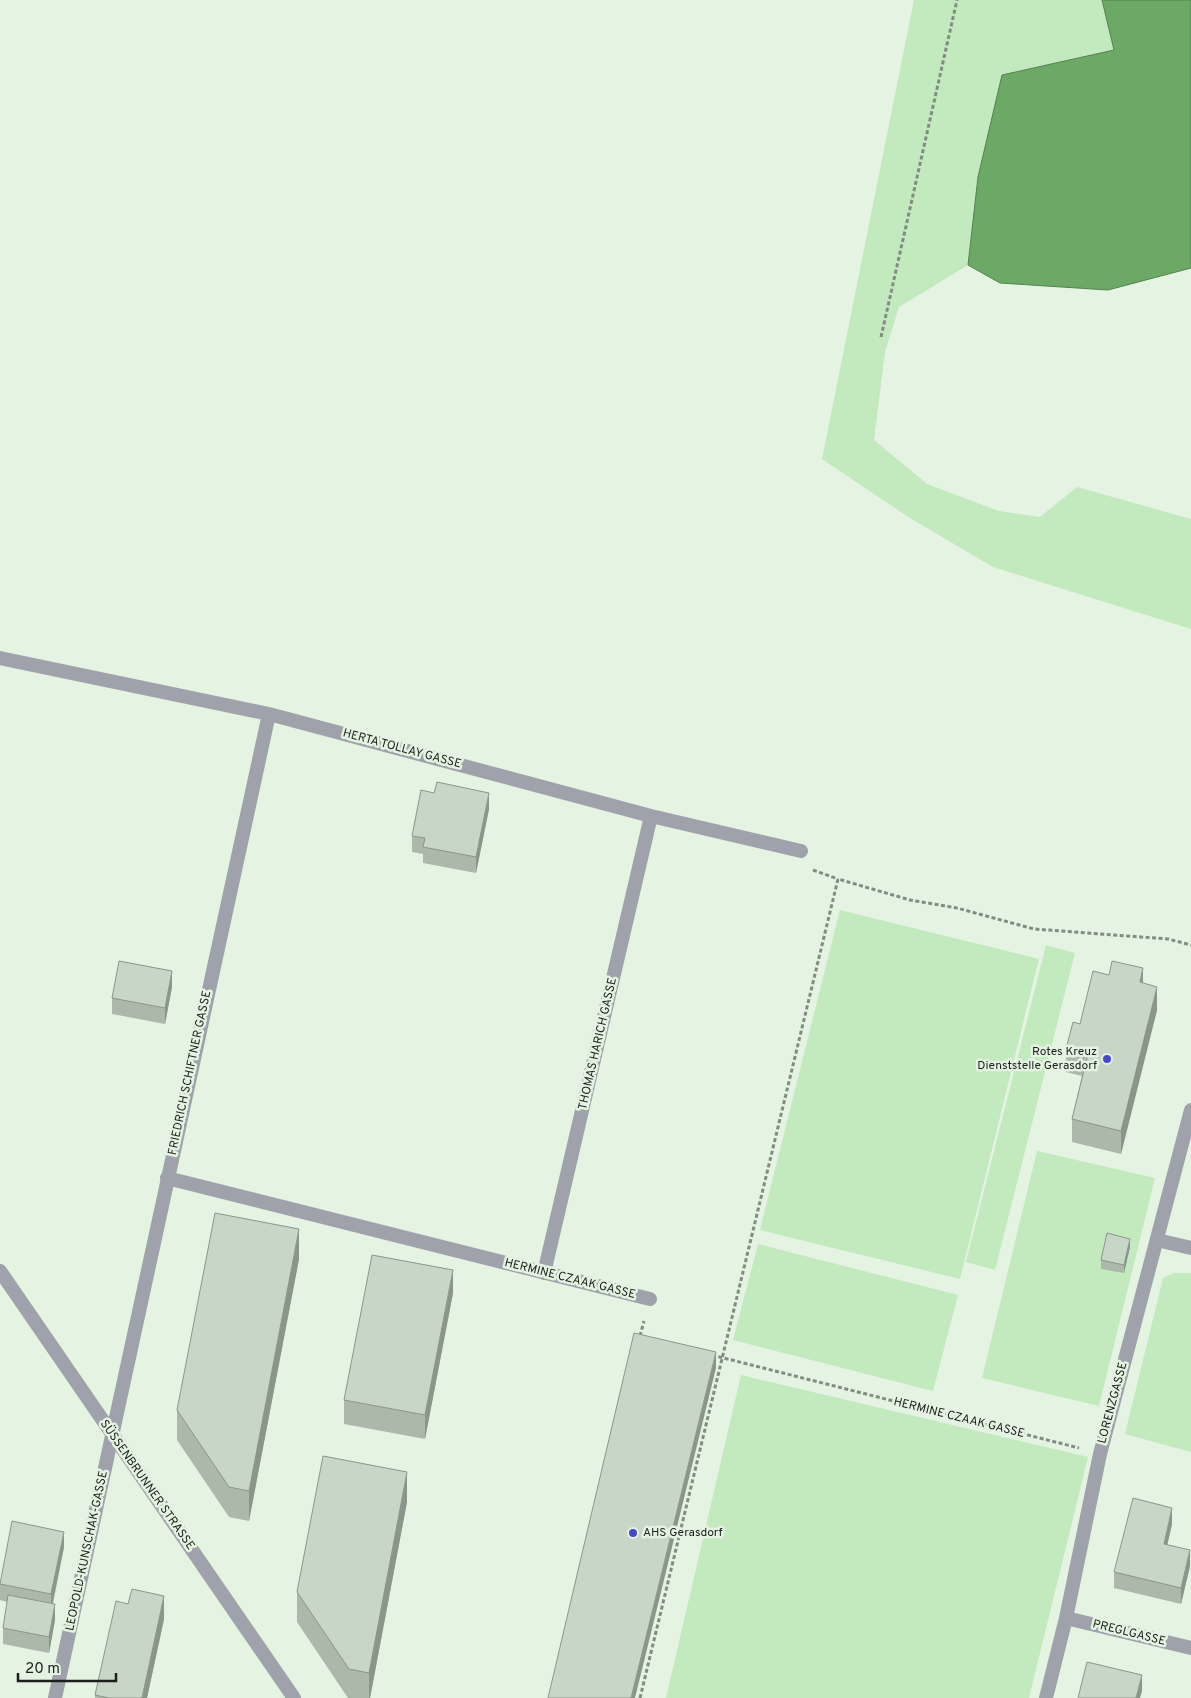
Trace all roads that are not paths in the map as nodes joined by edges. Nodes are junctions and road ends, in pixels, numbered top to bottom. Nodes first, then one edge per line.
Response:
1 (0, 658) edge
2 (269, 714) junction
3 (651, 816) junction
4 (801, 851) dead end
5 (1191, 1110) edge
6 (167, 1178) junction
7 (1157, 1240) junction
8 (1191, 1248) edge
9 (0, 1271) edge
10 (544, 1273) junction
11 (650, 1299) road end
12 (111, 1433) junction
13 (1066, 1618) junction
14 (1191, 1648) edge
15 (55, 1698) edge
16 (294, 1698) edge
17 (1046, 1698) edge

1 - 2 street, HERTA TOLLAY GASSE
2 - 3 street, HERTA TOLLAY GASSE
2 - 6 street, FRIEDRICH SCHIFTNER GASSE
3 - 4 street, HERTA TOLLAY GASSE
3 - 10 street, THOMAS HARICH GASSE
5 - 7 street, LORENZGASSE
6 - 10 street, HERMINE CZAAK GASSE
6 - 12 street, FRIEDRICH SCHIFTNER GASSE
7 - 8 street
7 - 13 street, LORENZGASSE
9 - 12 street, SÜSSENBRUNNER STRASSE
10 - 11 street, HERMINE CZAAK GASSE
12 - 15 street, LEOPOLD-KUNSCHAK-GASSE
12 - 16 street, SÜSSENBRUNNER STRASSE
13 - 14 street, PREGLGASSE
13 - 17 street, LORENZGASSE

